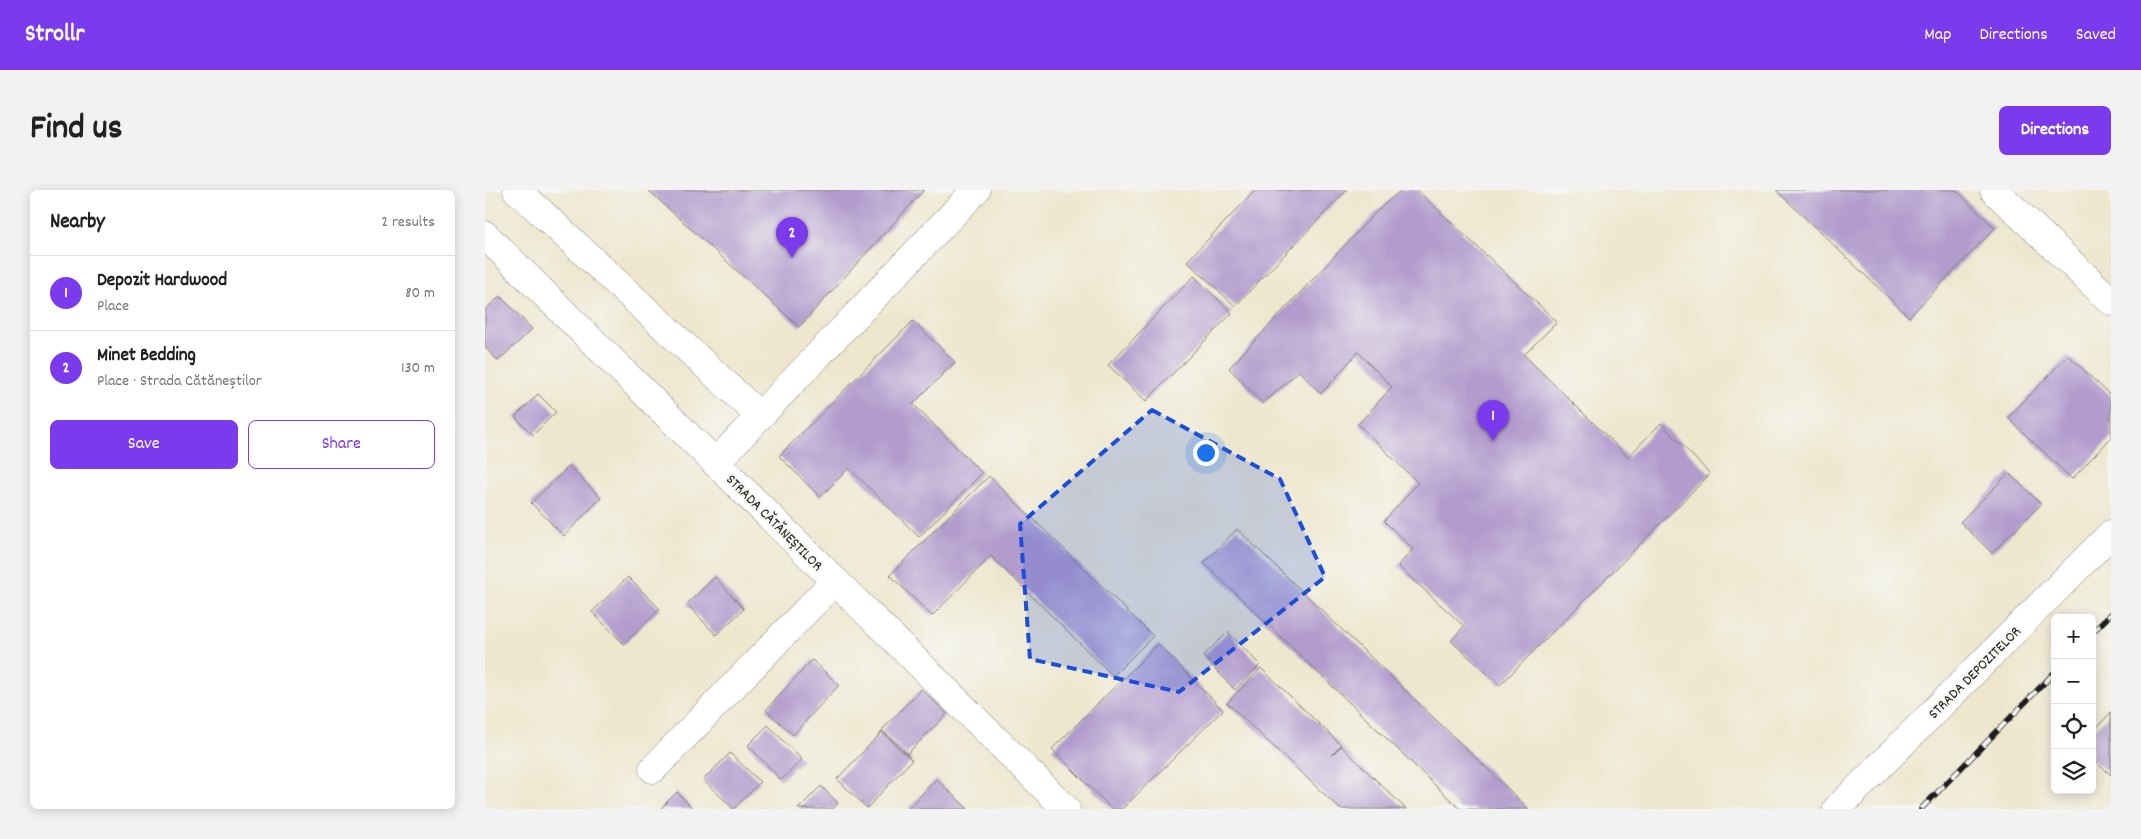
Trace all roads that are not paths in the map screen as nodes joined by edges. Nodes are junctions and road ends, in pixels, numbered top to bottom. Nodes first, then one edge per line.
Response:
1 (517, 190) edge
2 (976, 190) edge
3 (1994, 190) edge
4 (485, 235) edge
5 (2111, 301) edge
6 (760, 416) junction
7 (715, 463) junction
8 (2111, 534) edge
9 (835, 581) junction
10 (653, 769) dead end
11 (1066, 809) edge
12 (1837, 809) edge

1 - 6 street
2 - 6 street
3 - 5 street
4 - 7 street, STRADA CĂTĂNEȘTILOR
6 - 7 street
7 - 9 street, STRADA CĂTĂNEȘTILOR
8 - 12 street, STRADA DEPOZITELOR
9 - 10 street
9 - 11 street, STRADA CĂTĂNEȘTILOR

